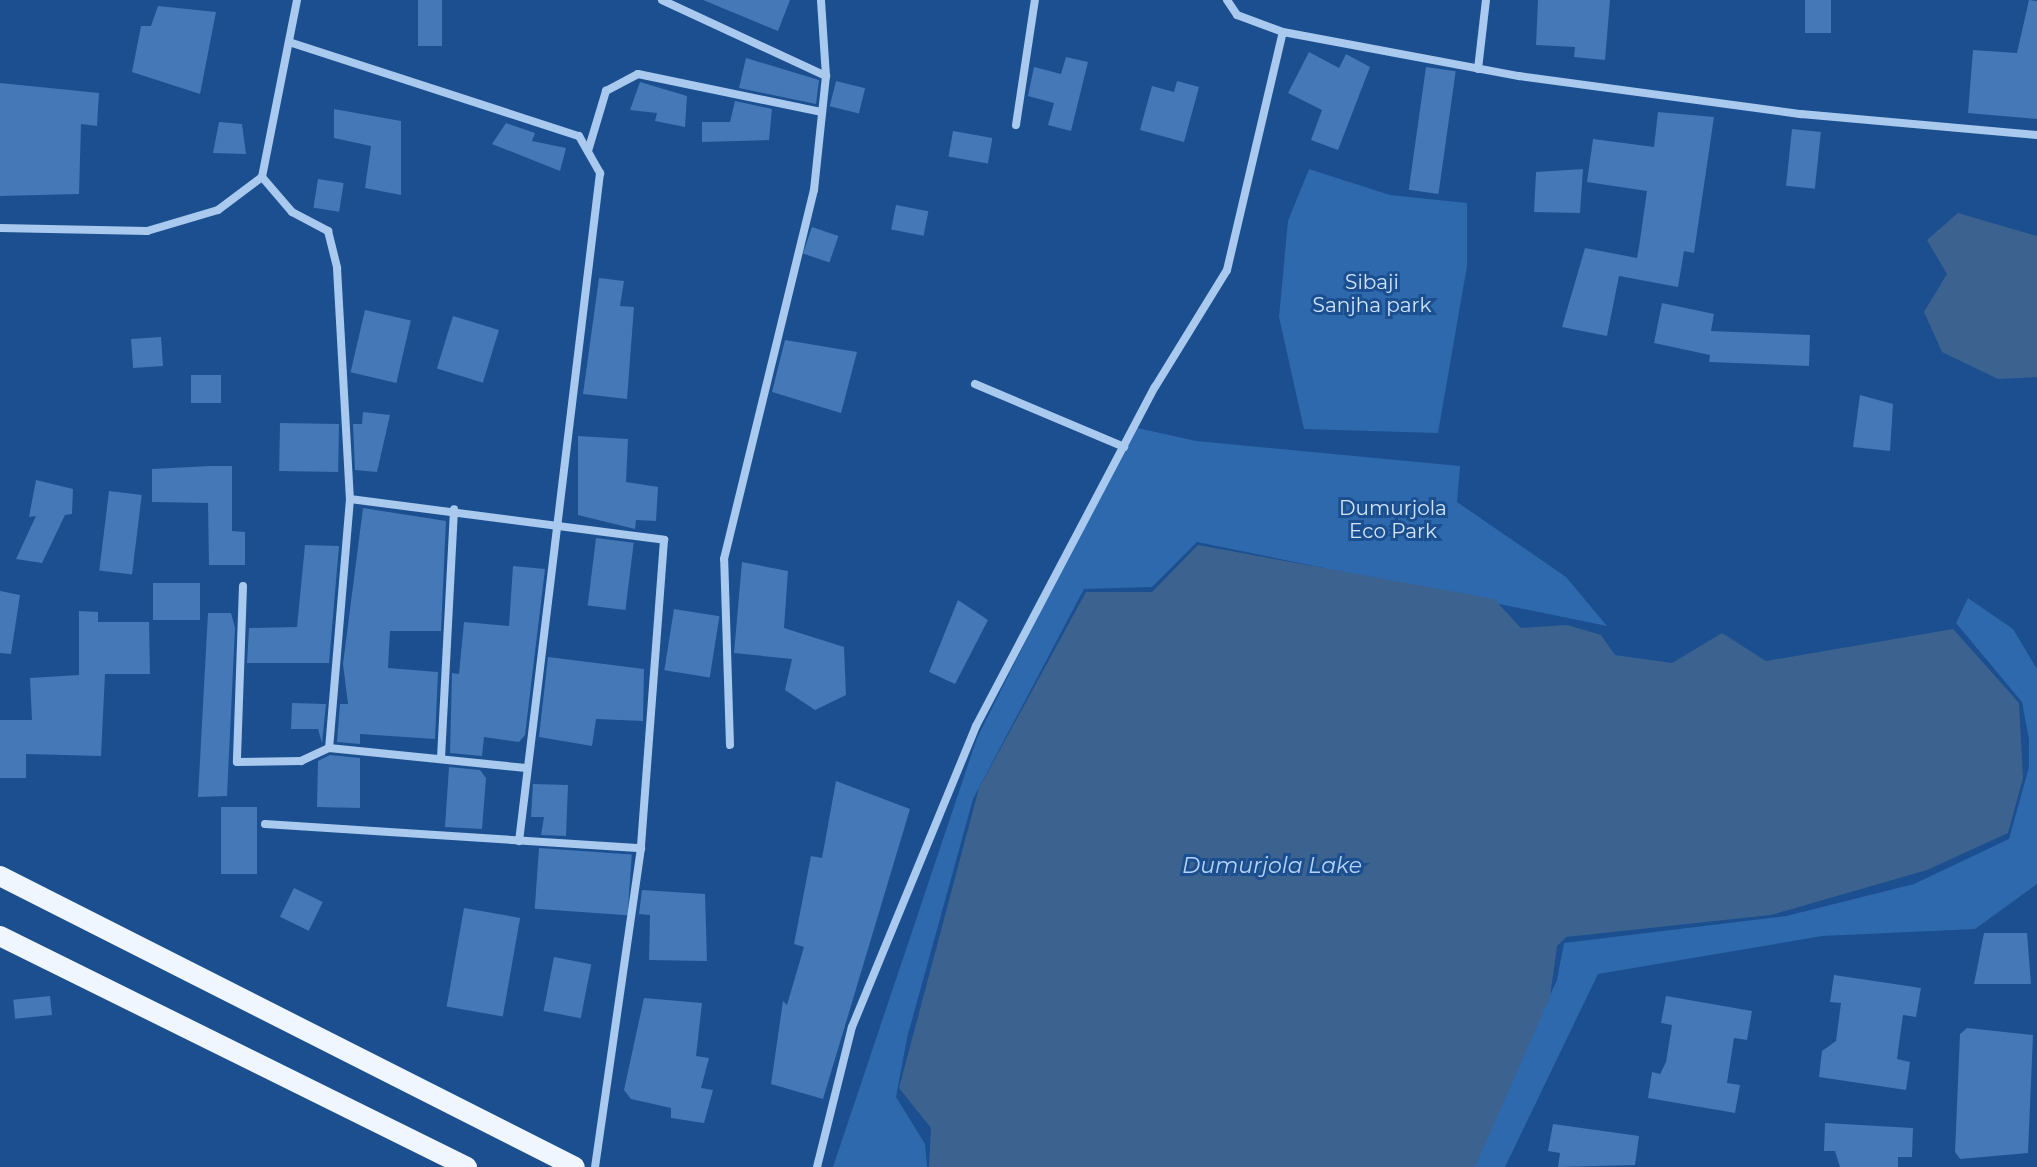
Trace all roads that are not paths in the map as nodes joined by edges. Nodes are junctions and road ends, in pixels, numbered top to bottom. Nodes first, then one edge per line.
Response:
1 (297, 0) edge
2 (662, 0) edge
3 (821, 0) edge
4 (1035, 0) edge
5 (1227, 0) edge
6 (1486, 0) edge
7 (1283, 32) junction
8 (289, 42) junction
9 (1478, 69) junction
10 (826, 76) junction
11 (822, 112) junction
12 (1016, 125) dead end
13 (2037, 135) edge
14 (588, 152) junction
15 (262, 177) junction
16 (0, 228) edge
17 (975, 384) dead end
18 (1124, 447) junction
19 (350, 499) junction
20 (454, 509) junction
21 (557, 524) junction
22 (243, 586) dead end
23 (730, 745) dead end
24 (329, 748) junction
25 (441, 758) junction
26 (526, 768) junction
27 (265, 824) dead end
28 (519, 841) junction
29 (641, 848) junction
30 (0, 876) edge
31 (0, 936) edge
32 (467, 1167) edge
33 (575, 1167) edge
34 (595, 1167) edge
35 (817, 1167) edge

1 - 8 street
2 - 10 street
3 - 10 street
4 - 12 street
5 - 7 street
6 - 9 street
7 - 9 street
7 - 18 street
8 - 14 street
8 - 15 street
9 - 13 street
10 - 11 street
11 - 14 street
11 - 23 street
14 - 21 street
15 - 16 street
15 - 19 street
17 - 18 street
18 - 35 street
19 - 20 street
19 - 24 street
20 - 21 street
20 - 25 street
21 - 26 street
21 - 29 street
22 - 24 street
24 - 25 street
25 - 26 street
26 - 28 street
27 - 28 street
28 - 29 street
29 - 34 street
30 - 33 main road
31 - 32 main road

